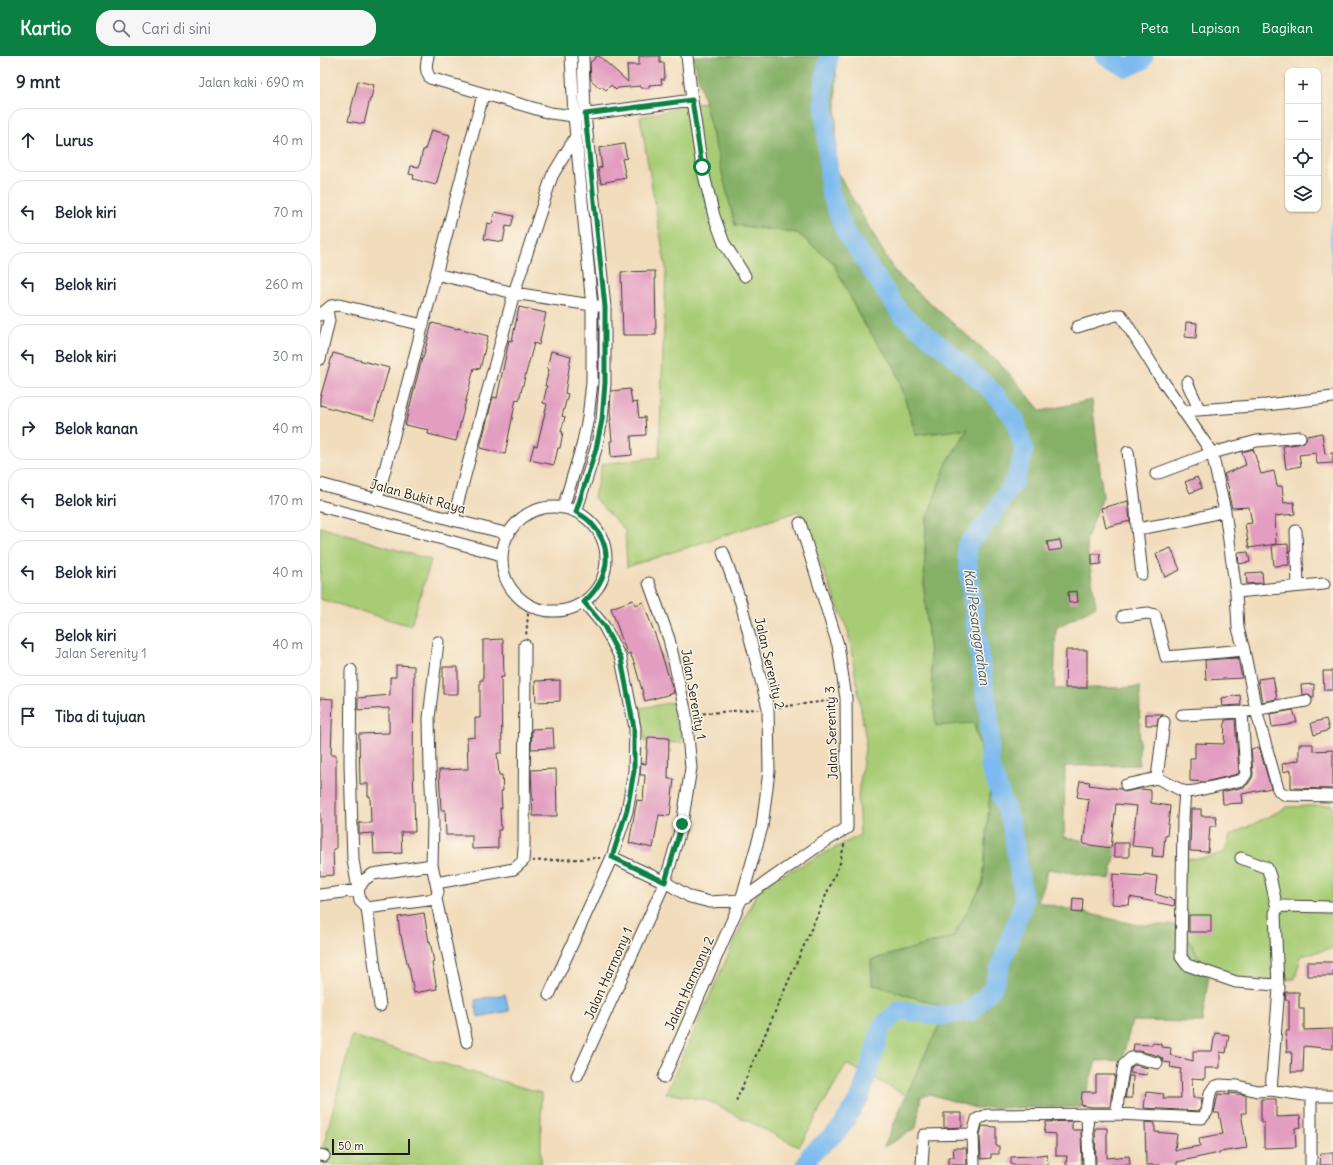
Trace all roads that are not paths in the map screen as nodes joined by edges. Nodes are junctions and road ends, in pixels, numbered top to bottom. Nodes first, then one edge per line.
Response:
1 (428, 56) edge
2 (571, 56) edge
3 (583, 56) edge
4 (687, 56) edge
5 (483, 95) junction
6 (692, 100) junction
7 (585, 114) junction
8 (574, 116) junction
9 (576, 136) junction
10 (436, 274) junction
11 (745, 276) dead end
12 (514, 293) junction
13 (592, 306) junction
14 (605, 307) junction
15 (323, 312) edge
16 (423, 325) junction
17 (1077, 327) dead end
18 (320, 359) edge
19 (1187, 382) dead end
20 (1333, 397) edge
21 (1200, 409) junction
22 (1184, 411) junction
23 (1300, 437) dead end
24 (1128, 452) dead end
25 (1212, 453) junction
26 (1156, 474) dead end
27 (320, 484) edge
28 (377, 500) junction
29 (320, 506) edge
30 (563, 508) junction
31 (1225, 511) junction
32 (576, 512) junction
33 (453, 520) junction
34 (800, 523) dead end
35 (1137, 529) junction
36 (1296, 530) dead end
37 (509, 534) junction
38 (723, 552) dead end
39 (502, 555) junction
40 (1142, 574) dead end
41 (649, 583) dead end
42 (1324, 584) dead end
43 (1298, 586) junction
44 (1236, 592) junction
45 (584, 602) junction
46 (1124, 616) dead end
47 (438, 642) dead end
48 (525, 645) road end
49 (1244, 650) junction
50 (351, 670) dead end
51 (1306, 701) dead end
52 (1256, 710) junction
53 (1242, 712) junction
54 (1182, 715) dead end
55 (1164, 722) dead end
56 (1157, 778) junction
57 (1126, 785) dead end
58 (1185, 792) junction
59 (1333, 796) edge
60 (612, 857) junction
61 (1241, 858) dead end
62 (432, 865) junction
63 (665, 882) junction
64 (436, 883) junction
65 (358, 890) junction
66 (320, 895) edge
67 (436, 899) junction
68 (741, 900) junction
69 (1333, 907) edge
70 (367, 908) junction
71 (1276, 909) junction
72 (1278, 986) junction
73 (549, 995) dead end
74 (380, 1006) dead end
75 (467, 1042) dead end
76 (1157, 1063) dead end
77 (577, 1076) dead end
78 (664, 1077) dead end
79 (1271, 1090) junction
80 (1311, 1096) junction
81 (1333, 1096) edge
82 (1087, 1114) junction
83 (1117, 1114) junction
84 (973, 1134) junction
85 (922, 1165) edge
86 (974, 1165) edge
87 (1089, 1165) edge
88 (1311, 1165) edge

1 - 5 street
2 - 8 street
3 - 7 street
4 - 6 street
5 - 8 street
5 - 10 street
6 - 7 street
6 - 11 street
7 - 8 street
7 - 14 street
8 - 9 street
9 - 12 street
9 - 13 street
10 - 12 street
10 - 16 street
12 - 13 street
12 - 33 street
13 - 14 street
13 - 30 street
14 - 32 street
15 - 16 street
15 - 18 street
16 - 28 street
17 - 22 street
19 - 21 street
20 - 21 street
21 - 22 street
22 - 25 street
23 - 25 street
24 - 35 street
25 - 26 street
25 - 31 street
27 - 28 street, Jalan Bukit Raya
28 - 33 street, Jalan Bukit Raya
29 - 39 street
30 - 32 street
30 - 37 street
31 - 35 street
31 - 44 street
32 - 45 street
33 - 37 street, Jalan Bukit Raya
34 - 68 street, Jalan Serenity 3
35 - 40 street
36 - 43 street
37 - 39 street
38 - 68 street, Jalan Serenity 2
39 - 45 street
41 - 63 street, Jalan Serenity 1
42 - 43 street
43 - 44 street
44 - 49 street
45 - 60 street
46 - 49 street
47 - 62 street
48 - 64 street
49 - 52 street
50 - 65 street
51 - 52 street
52 - 53 street
52 - 59 street
53 - 54 street
53 - 58 street
55 - 56 street
56 - 57 street
56 - 58 street
58 - 72 street
60 - 63 street
60 - 73 street
61 - 71 street
62 - 64 street
62 - 65 street
63 - 68 street
63 - 77 street, Jalan Harmony 1
64 - 67 street
65 - 66 street
65 - 70 street
67 - 70 street
67 - 75 street
68 - 78 street, Jalan Harmony 2
69 - 71 street
70 - 74 street
71 - 72 street
72 - 79 street
76 - 83 street
79 - 80 street
79 - 83 street
80 - 81 street
80 - 88 street
82 - 83 street
82 - 84 street
82 - 87 street
84 - 85 street
84 - 86 street

